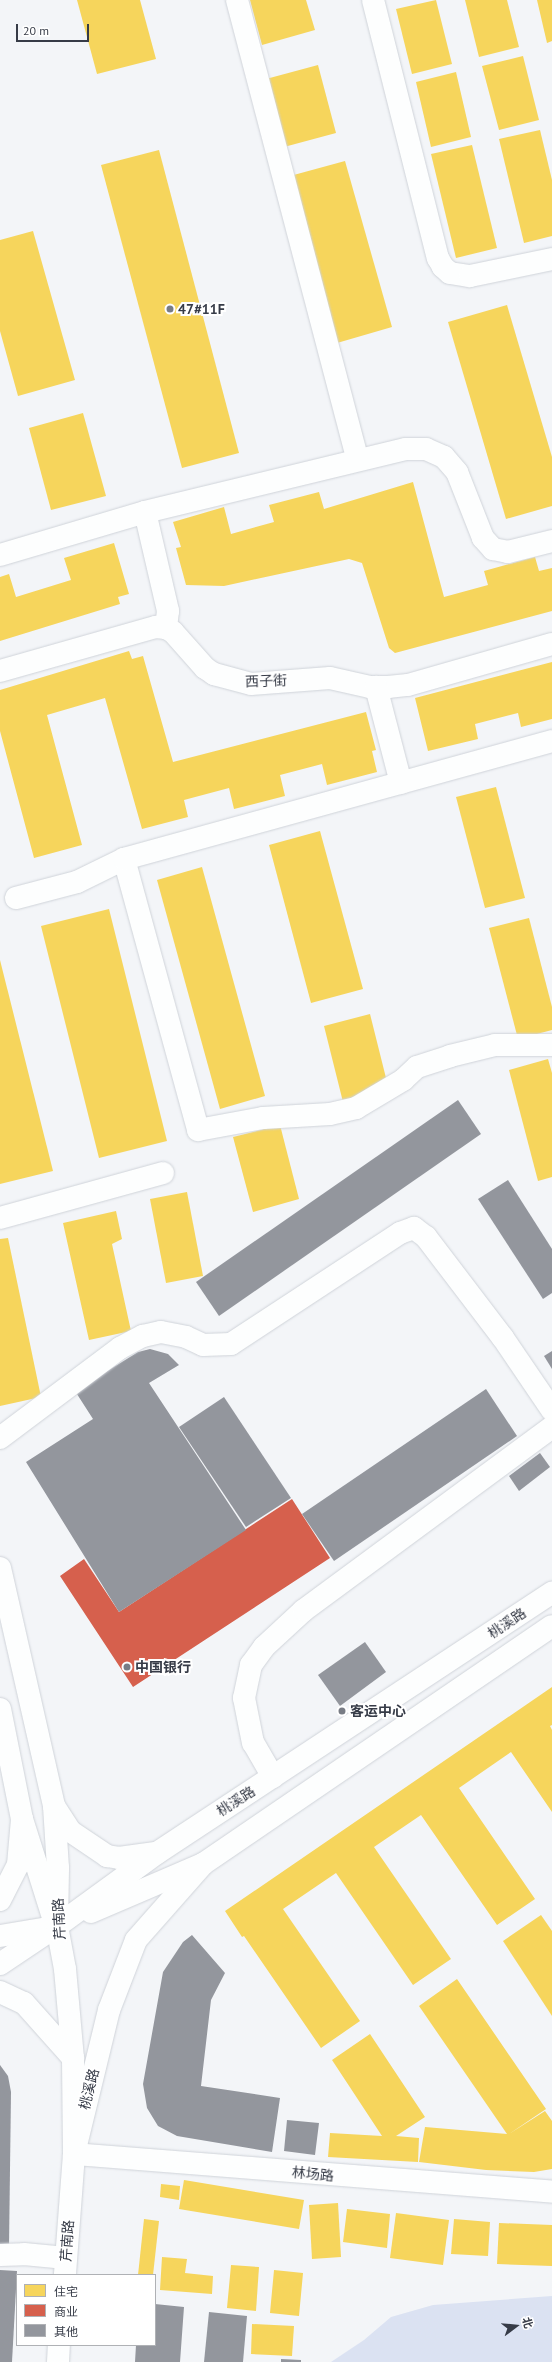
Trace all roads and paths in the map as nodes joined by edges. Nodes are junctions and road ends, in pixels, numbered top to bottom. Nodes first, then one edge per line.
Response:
1 (237, 0) edge
2 (373, 0) edge
3 (552, 259) edge
4 (357, 459) junction
5 (145, 512) junction
6 (552, 540) edge
7 (0, 555) edge
8 (166, 628) junction
9 (552, 644) edge
10 (0, 672) edge
11 (376, 687) junction
12 (552, 741) edge
13 (401, 783) junction
14 (124, 859) junction
15 (16, 898) dead end
16 (552, 1045) edge
17 (163, 1173) dead end
18 (0, 1218) edge
19 (552, 1410) edge
20 (552, 1427) edge
21 (0, 1438) edge
22 (0, 1568) edge
23 (552, 1593) edge
24 (552, 1626) edge
25 (0, 1709) edge
26 (273, 1777) junction
27 (54, 1806) junction
28 (22, 1819) junction
29 (157, 1853) junction
30 (203, 1864) junction
31 (0, 1900) edge
32 (57, 1926) junction
33 (0, 1936) edge
34 (0, 1964) edge
35 (0, 1992) edge
36 (73, 2058) junction
37 (74, 2154) junction
38 (552, 2192) edge
39 (0, 2256) edge
40 (65, 2267) edge
41 (59, 2346) edge
42 (58, 2362) edge

1 - 4 street
2 - 3 street
4 - 5 street
4 - 6 street
5 - 7 street
5 - 8 street
8 - 10 street
8 - 11 street, 西子街
9 - 11 street, 西子街
11 - 13 street
12 - 13 street
13 - 14 street
14 - 15 street
14 - 16 street
17 - 18 street
19 - 21 street
20 - 26 street
22 - 27 street, 芹南路
23 - 26 street, 桃溪路
24 - 30 street, 桃溪路
25 - 28 street
26 - 29 street, 桃溪路
27 - 29 street
27 - 32 street, 芹南路
28 - 31 street
28 - 32 street
29 - 32 street, 桃溪路
30 - 32 street, 桃溪路
30 - 37 street, 桃溪路
32 - 33 street
32 - 34 street
32 - 36 street, 芹南路
35 - 36 street
36 - 37 street, 芹南路
37 - 38 street, 林场路
37 - 40 street, 芹南路
39 - 40 street
41 - 42 street

